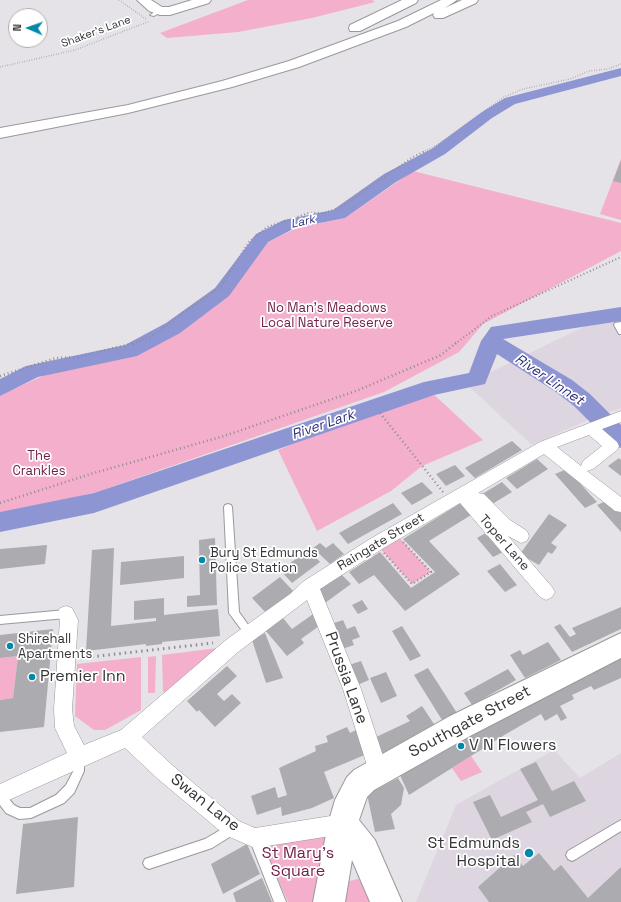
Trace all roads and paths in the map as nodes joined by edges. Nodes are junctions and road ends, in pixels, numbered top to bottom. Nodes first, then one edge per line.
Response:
1 (119, 0) edge
2 (143, 0) edge
3 (205, 0) edge
4 (412, 0) edge
5 (434, 0) edge
6 (451, 0) edge
7 (472, 0) edge
8 (288, 63) junction
9 (621, 64) edge
10 (0, 67) edge
11 (0, 125) edge
12 (0, 133) edge
13 (621, 257) edge
14 (621, 324) edge
15 (621, 332) edge
16 (0, 376) edge
17 (380, 413) dead end
18 (620, 417) edge
19 (592, 426) junction
20 (545, 446) junction
21 (588, 465) dead end
22 (460, 494) junction
23 (0, 503) edge
24 (621, 506) edge
25 (228, 508) dead end
26 (395, 533) junction
27 (521, 536) dead end
28 (376, 544) junction
29 (310, 586) junction
30 (546, 592) dead end
31 (66, 614) joint
32 (0, 620) edge
33 (249, 633) junction
34 (621, 645) edge
35 (232, 646) junction
36 (66, 659) junction
37 (128, 737) junction
38 (80, 757) junction
39 (378, 771) junction
40 (0, 794) edge
41 (0, 797) edge
42 (343, 824) junction
43 (621, 825) edge
44 (232, 828) junction
45 (256, 838) junction
46 (350, 855) junction
47 (572, 855) dead end
48 (149, 863) dead end
49 (280, 902) edge
50 (329, 902) edge
51 (386, 902) edge

1 - 10 path, Shaker's Lane
2 - 3 main road
4 - 8 main road
5 - 8 main road
6 - 8 main road
7 - 8 main road
8 - 11 main road
8 - 12 main road
9 - 16 path
13 - 23 path
14 - 15 lane
17 - 22 path
18 - 19 street, Raingate Street
19 - 20 street, Raingate Street
19 - 21 street
20 - 22 street, Raingate Street
20 - 24 street
22 - 26 street, Raingate Street
22 - 27 street, Toper Lane
22 - 30 street, Toper Lane
25 - 33 lane
26 - 28 street, Raingate Street
26 - 28 path
28 - 29 street, Raingate Street
29 - 33 street, Raingate Street
29 - 39 street, Prussia Lane
31 - 32 lane
31 - 36 street
33 - 35 street, Raingate Street
34 - 39 main road, Southgate Street
35 - 36 path
35 - 37 street, Raingate Street
36 - 38 street
37 - 38 street, Raingate Street
37 - 44 street, Swan Lane
38 - 40 street
38 - 41 lane
39 - 42 main road, Southgate Street
42 - 45 street
42 - 46 main road
43 - 47 lane
44 - 45 street, Swan Lane
44 - 48 lane
45 - 49 lane
46 - 50 main road
46 - 51 main road

